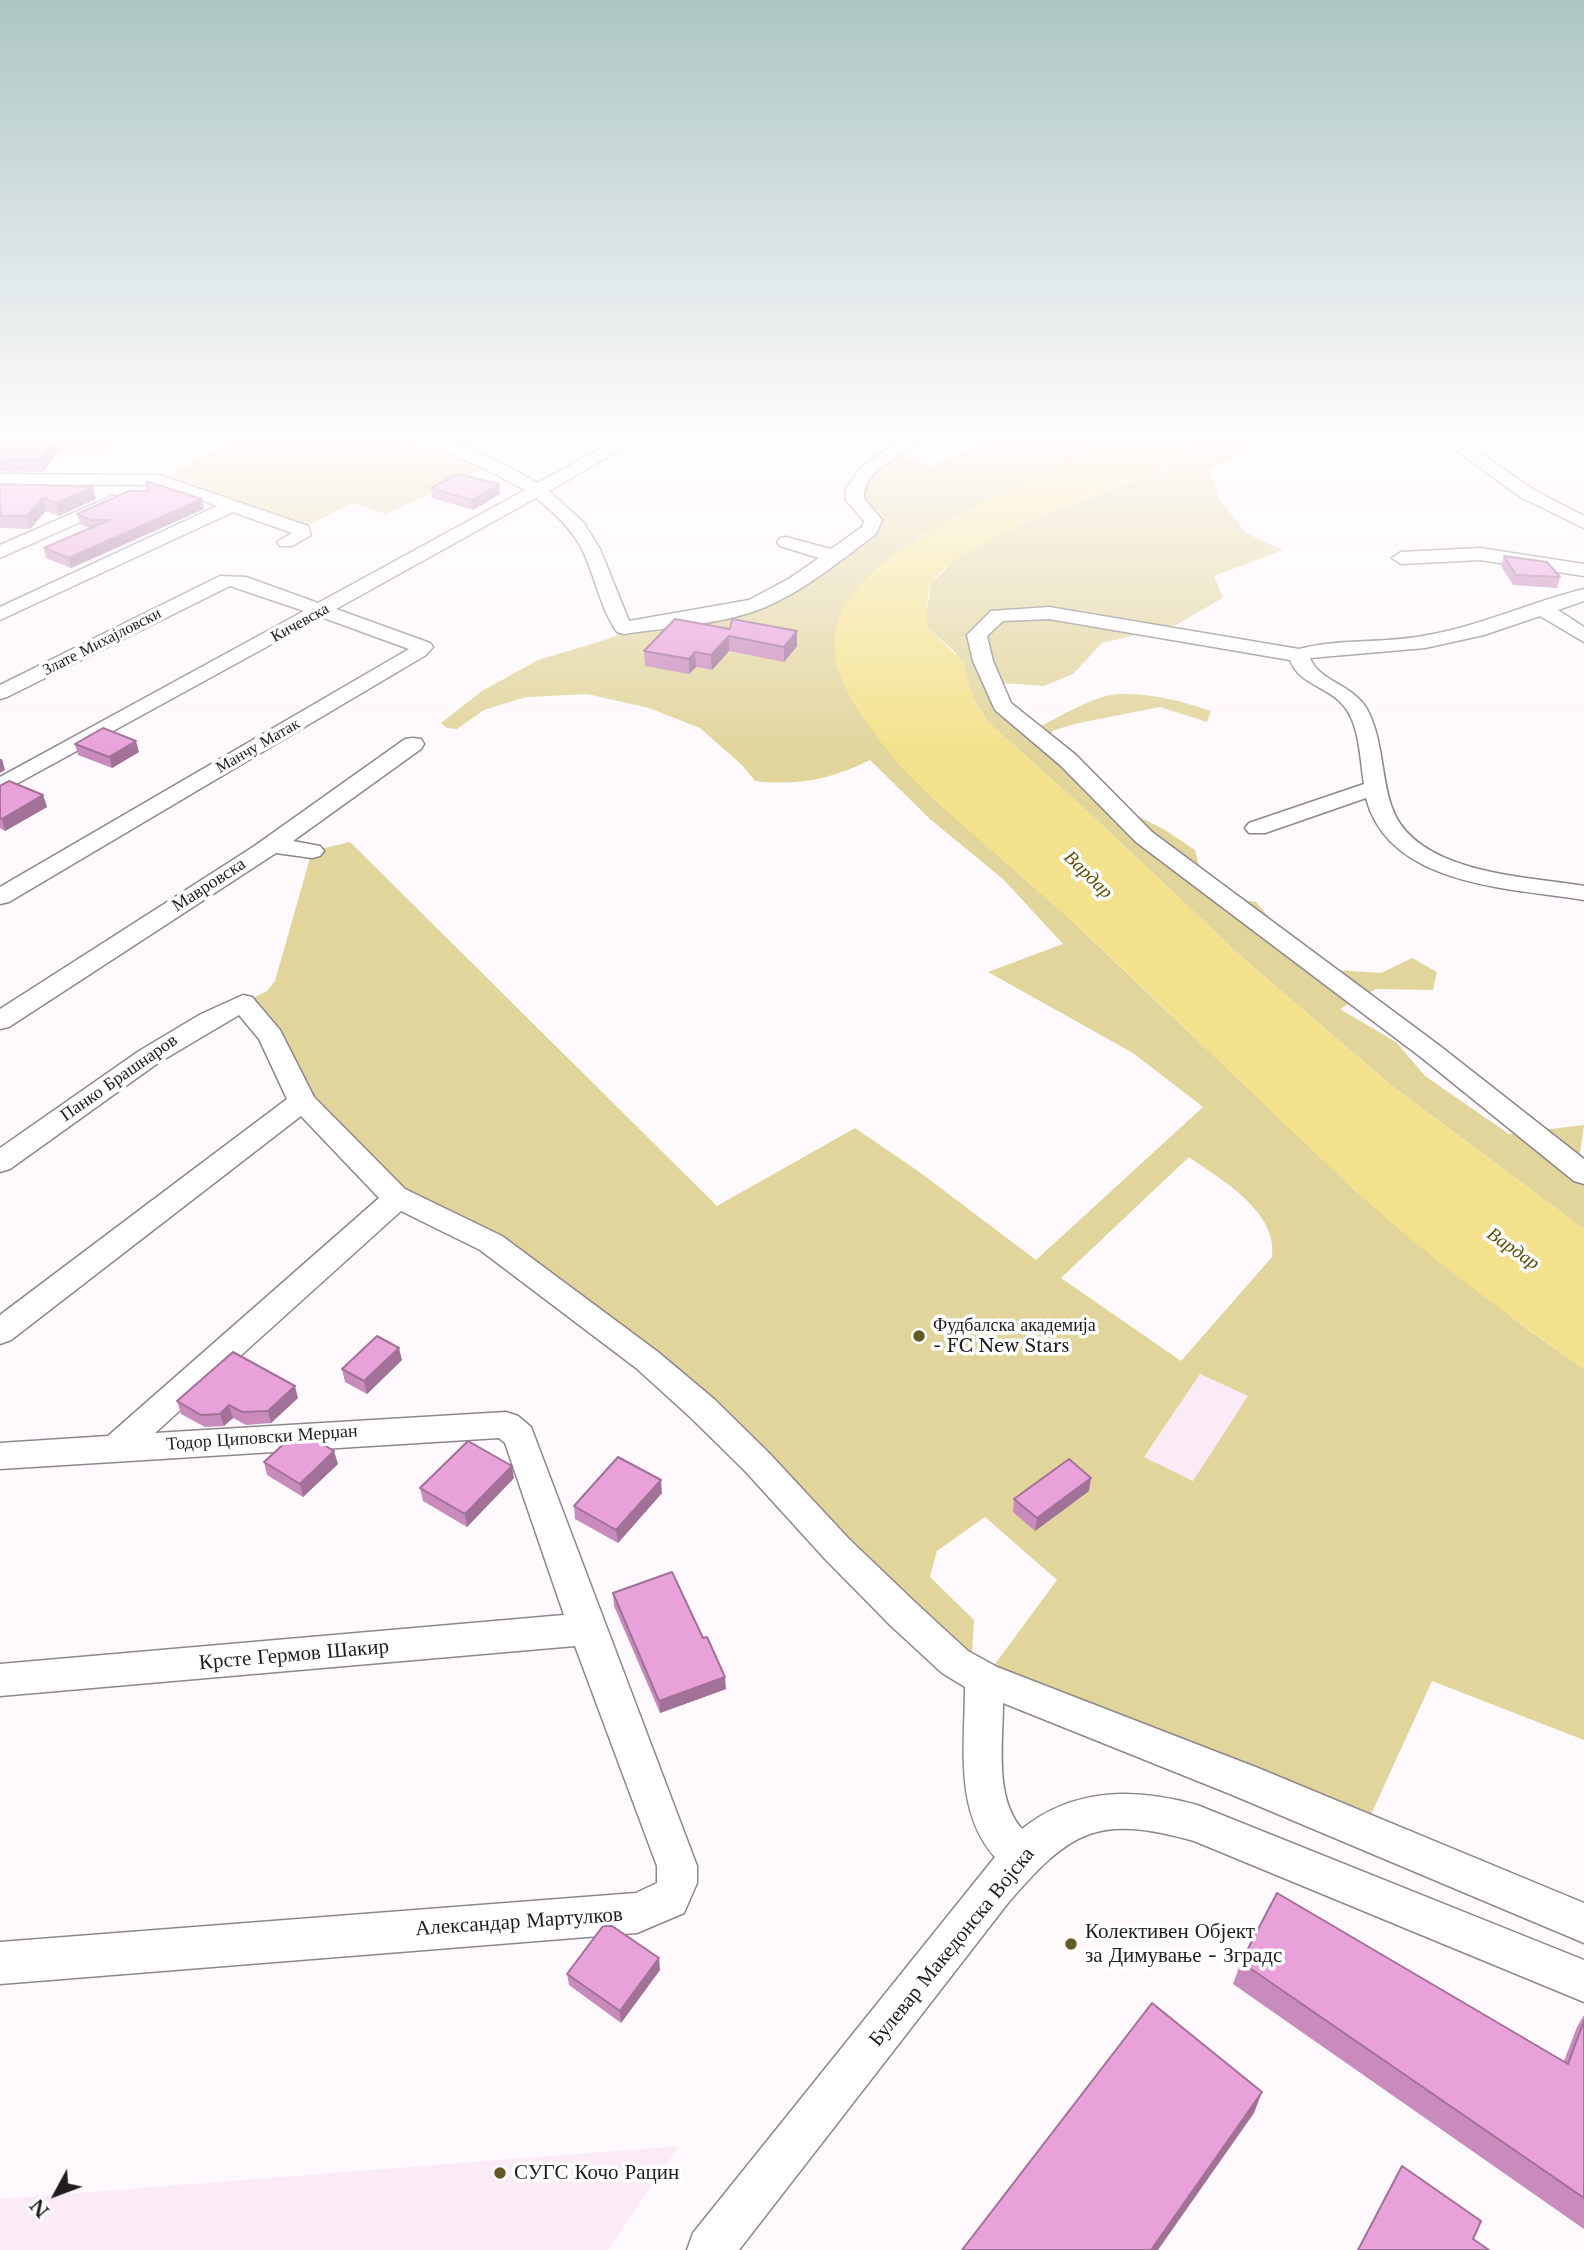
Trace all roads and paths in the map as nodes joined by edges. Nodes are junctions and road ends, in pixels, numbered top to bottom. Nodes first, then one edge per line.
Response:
1 (24, 541) edge
2 (156, 541) edge
3 (446, 541) edge
4 (586, 541) edge
5 (855, 541) edge
6 (786, 542) dead end
7 (0, 552) edge
8 (834, 556) junction
9 (1401, 558) dead end
10 (1584, 570) edge
11 (1584, 595) edge
12 (1541, 608) junction
13 (322, 611) junction
14 (0, 614) edge
15 (1584, 636) edge
16 (1299, 655) junction
17 (0, 693) edge
18 (413, 744) dead end
19 (0, 786) edge
20 (1376, 787) junction
21 (1257, 828) dead end
22 (271, 845) junction
23 (312, 852) dead end
24 (1584, 893) edge
25 (0, 897) edge
26 (0, 1021) edge
27 (302, 1101) junction
28 (0, 1162) edge
29 (1584, 1174) edge
30 (395, 1196) junction
31 (0, 1332) edge
32 (519, 1436) joint
33 (118, 1447) junction
34 (0, 1456) edge
35 (587, 1629) junction
36 (984, 1679) junction
37 (0, 1680) edge
38 (1023, 1858) junction
39 (1584, 1923) edge
40 (0, 1963) edge
41 (1584, 1981) edge
42 (710, 2250) edge

1 - 7 street
2 - 14 street
3 - 13 street, Кичевска
4 - 8 street
5 - 8 street
6 - 8 street
9 - 10 street
11 - 12 street
12 - 15 street
12 - 16 street
13 - 17 street, Злате Михајловски
13 - 19 street, Кичевска
13 - 25 street, Манчу Матак
16 - 20 street
16 - 29 street
18 - 22 street, Мавровска
20 - 21 street
20 - 24 street
22 - 23 street
22 - 26 street, Мавровска
27 - 28 street, Панко Брашнаров
27 - 30 street
27 - 31 street
30 - 33 street
30 - 36 street
32 - 33 street, Тодор Циповски Мерџан
32 - 35 street, Александар Мартулков
33 - 34 street, Тодор Циповски Мерџан
35 - 37 street, Крсте Гермов Шакир
35 - 40 street, Александар Мартулков
36 - 38 street
36 - 39 street
38 - 41 street, Булевар Македонска Војска
38 - 42 street, Булевар Македонска Војска

